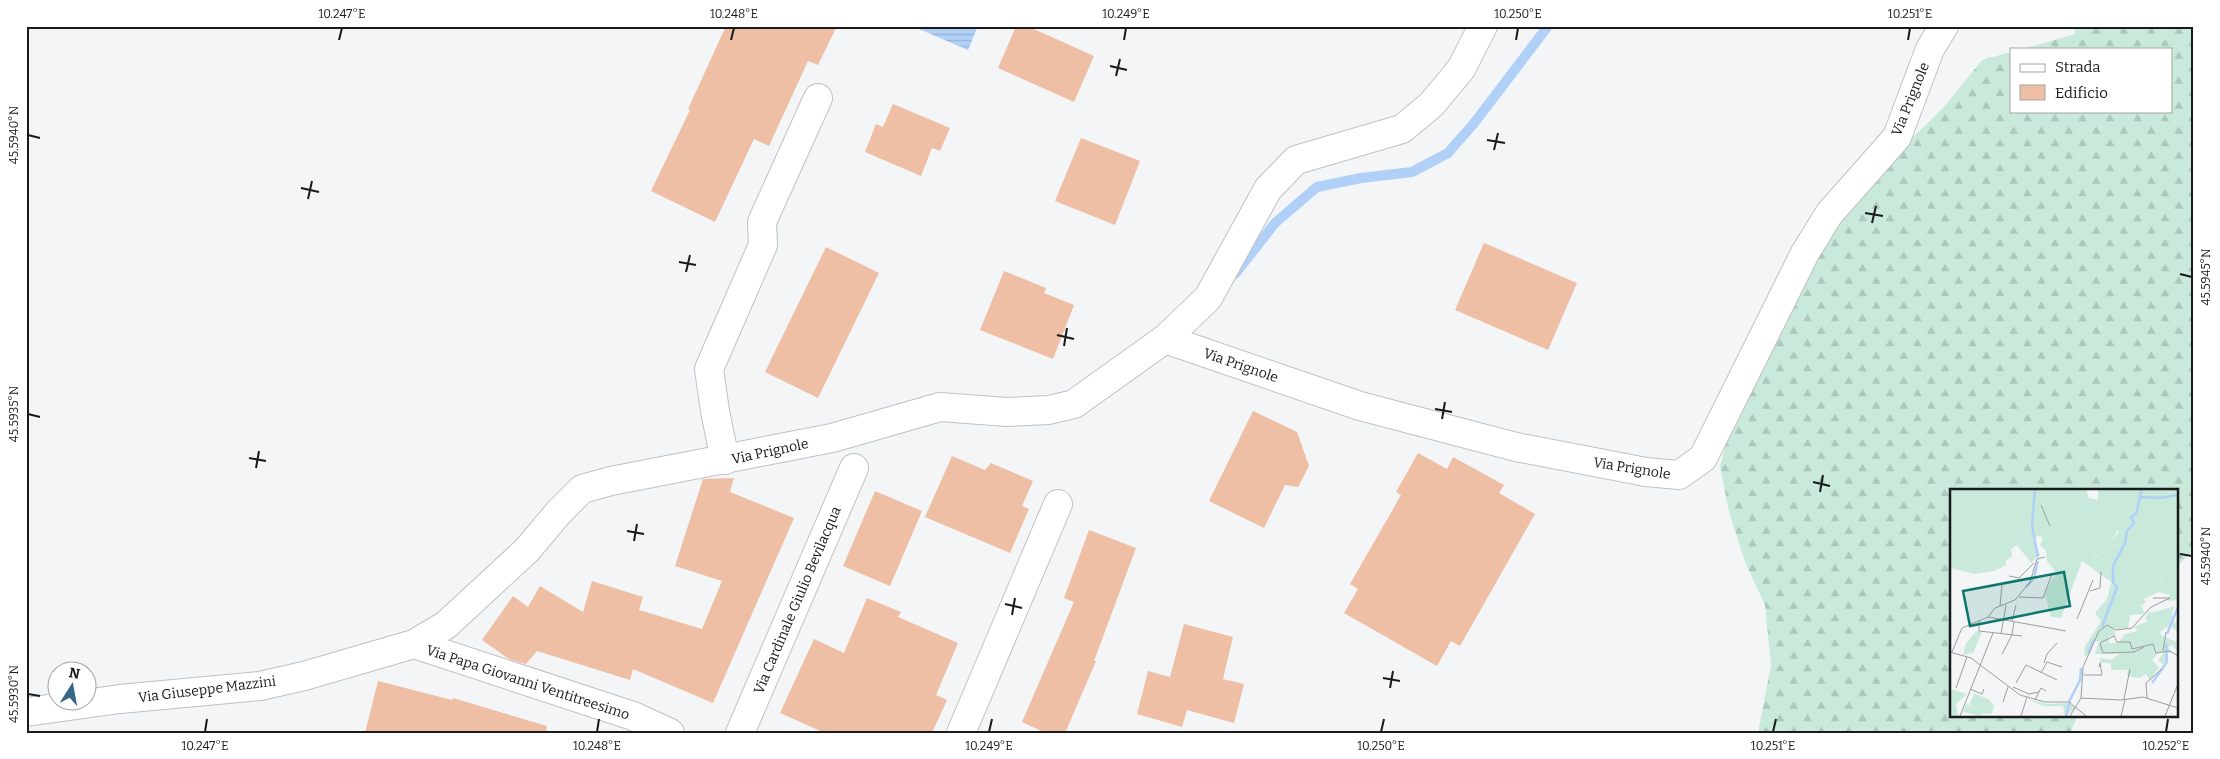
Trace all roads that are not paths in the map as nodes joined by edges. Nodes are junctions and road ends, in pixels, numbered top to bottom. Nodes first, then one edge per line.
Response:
1 (1483, 26) edge
2 (1944, 26) edge
3 (818, 98) dead end
4 (1164, 339) junction
5 (725, 460) junction
6 (854, 468) dead end
7 (1058, 504) dead end
8 (414, 644) junction
9 (26, 712) edge
10 (670, 733) edge
11 (740, 733) edge
12 (961, 733) edge

1 - 4 street, Via Prignole
2 - 4 street, Via Prignole
3 - 5 street
4 - 5 street, Via Prignole
5 - 8 street, Via Prignole
6 - 11 street, Via Cardinale Giulio Bevilacqua
7 - 12 street
8 - 9 street, Via Giuseppe Mazzini
8 - 10 street, Via Papa Giovanni Ventitreesimo

